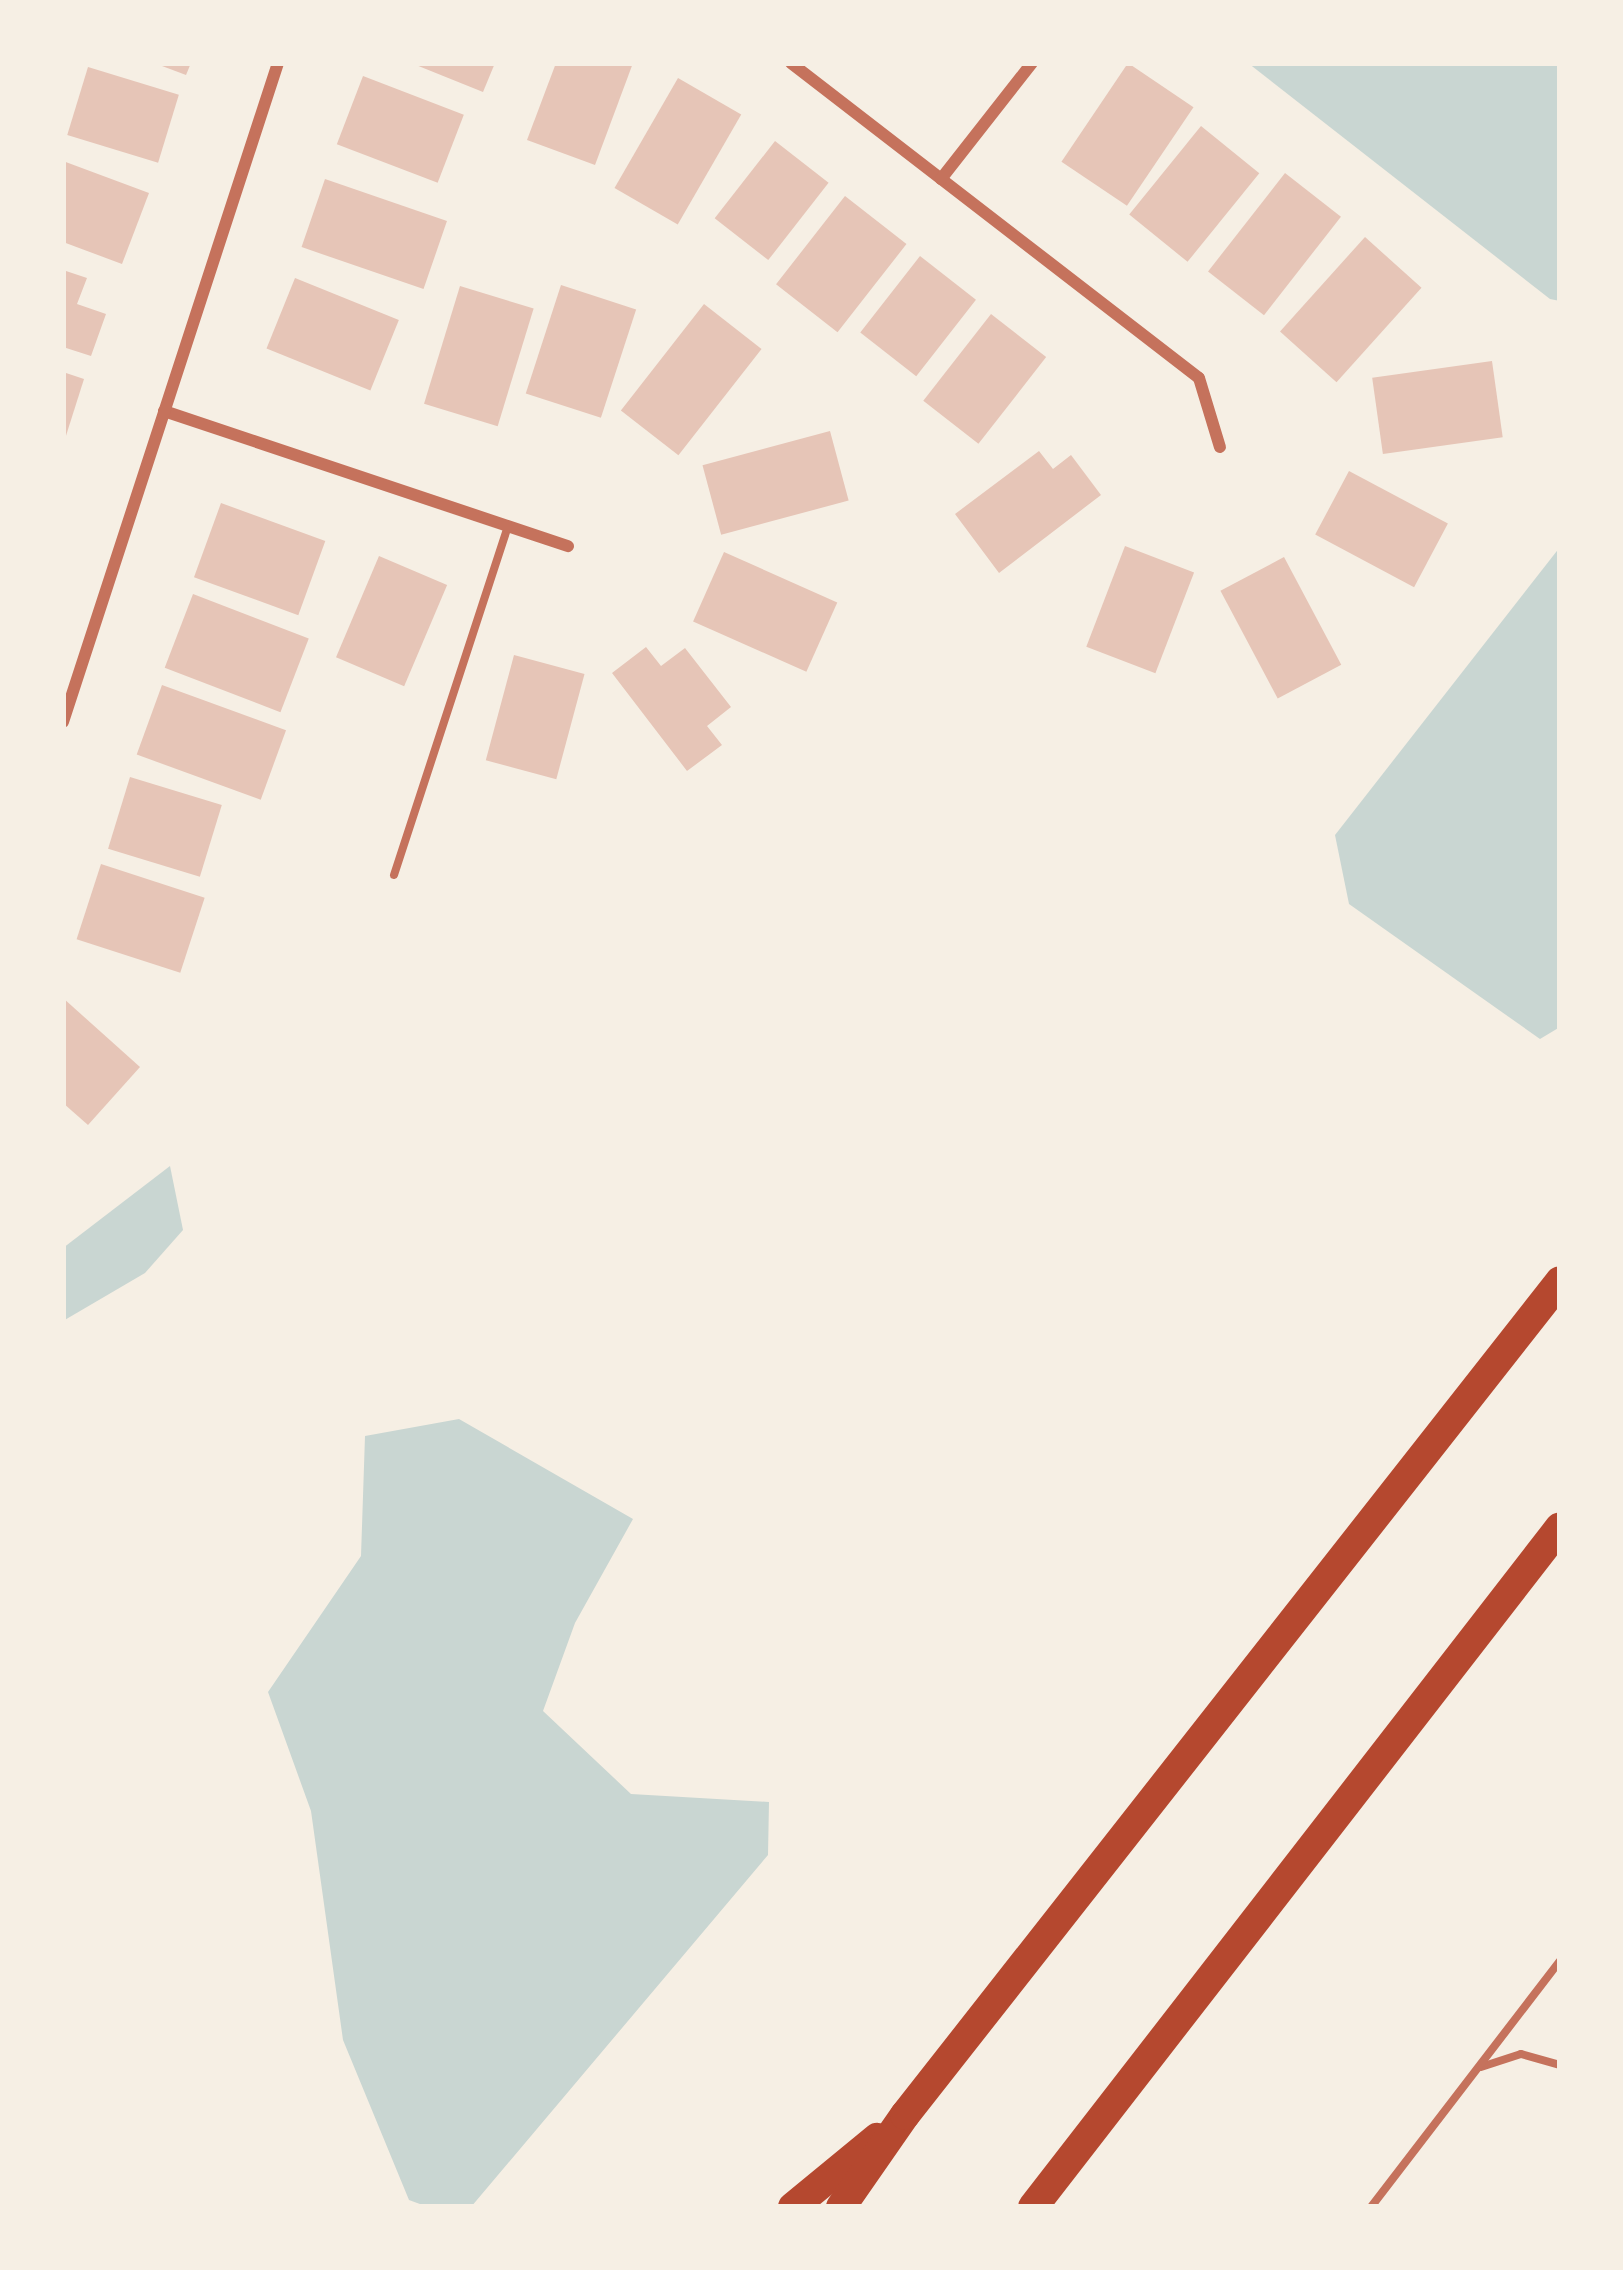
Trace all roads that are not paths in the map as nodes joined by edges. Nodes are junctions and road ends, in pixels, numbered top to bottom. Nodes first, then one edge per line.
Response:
1 (278, 63) edge
2 (791, 63) edge
3 (1032, 63) edge
4 (941, 179) junction
5 (164, 411) junction
6 (1220, 447) dead end
7 (508, 527) junction
8 (568, 546) dead end
9 (63, 722) edge
10 (394, 875) dead end
11 (1560, 1280) edge
12 (1560, 1527) edge
13 (1560, 1961) edge
14 (1560, 2065) edge
15 (1478, 2068) junction
16 (905, 2115) junction
17 (793, 2207) edge
18 (842, 2207) edge
19 (1033, 2207) edge
20 (1371, 2207) edge

1 - 5 street
2 - 4 street
3 - 4 street
4 - 6 street
5 - 7 street
5 - 9 street
7 - 8 street
7 - 10 lane
11 - 16 highway
12 - 19 highway
13 - 15 lane
14 - 15 lane
15 - 20 lane
16 - 17 highway
16 - 18 highway

